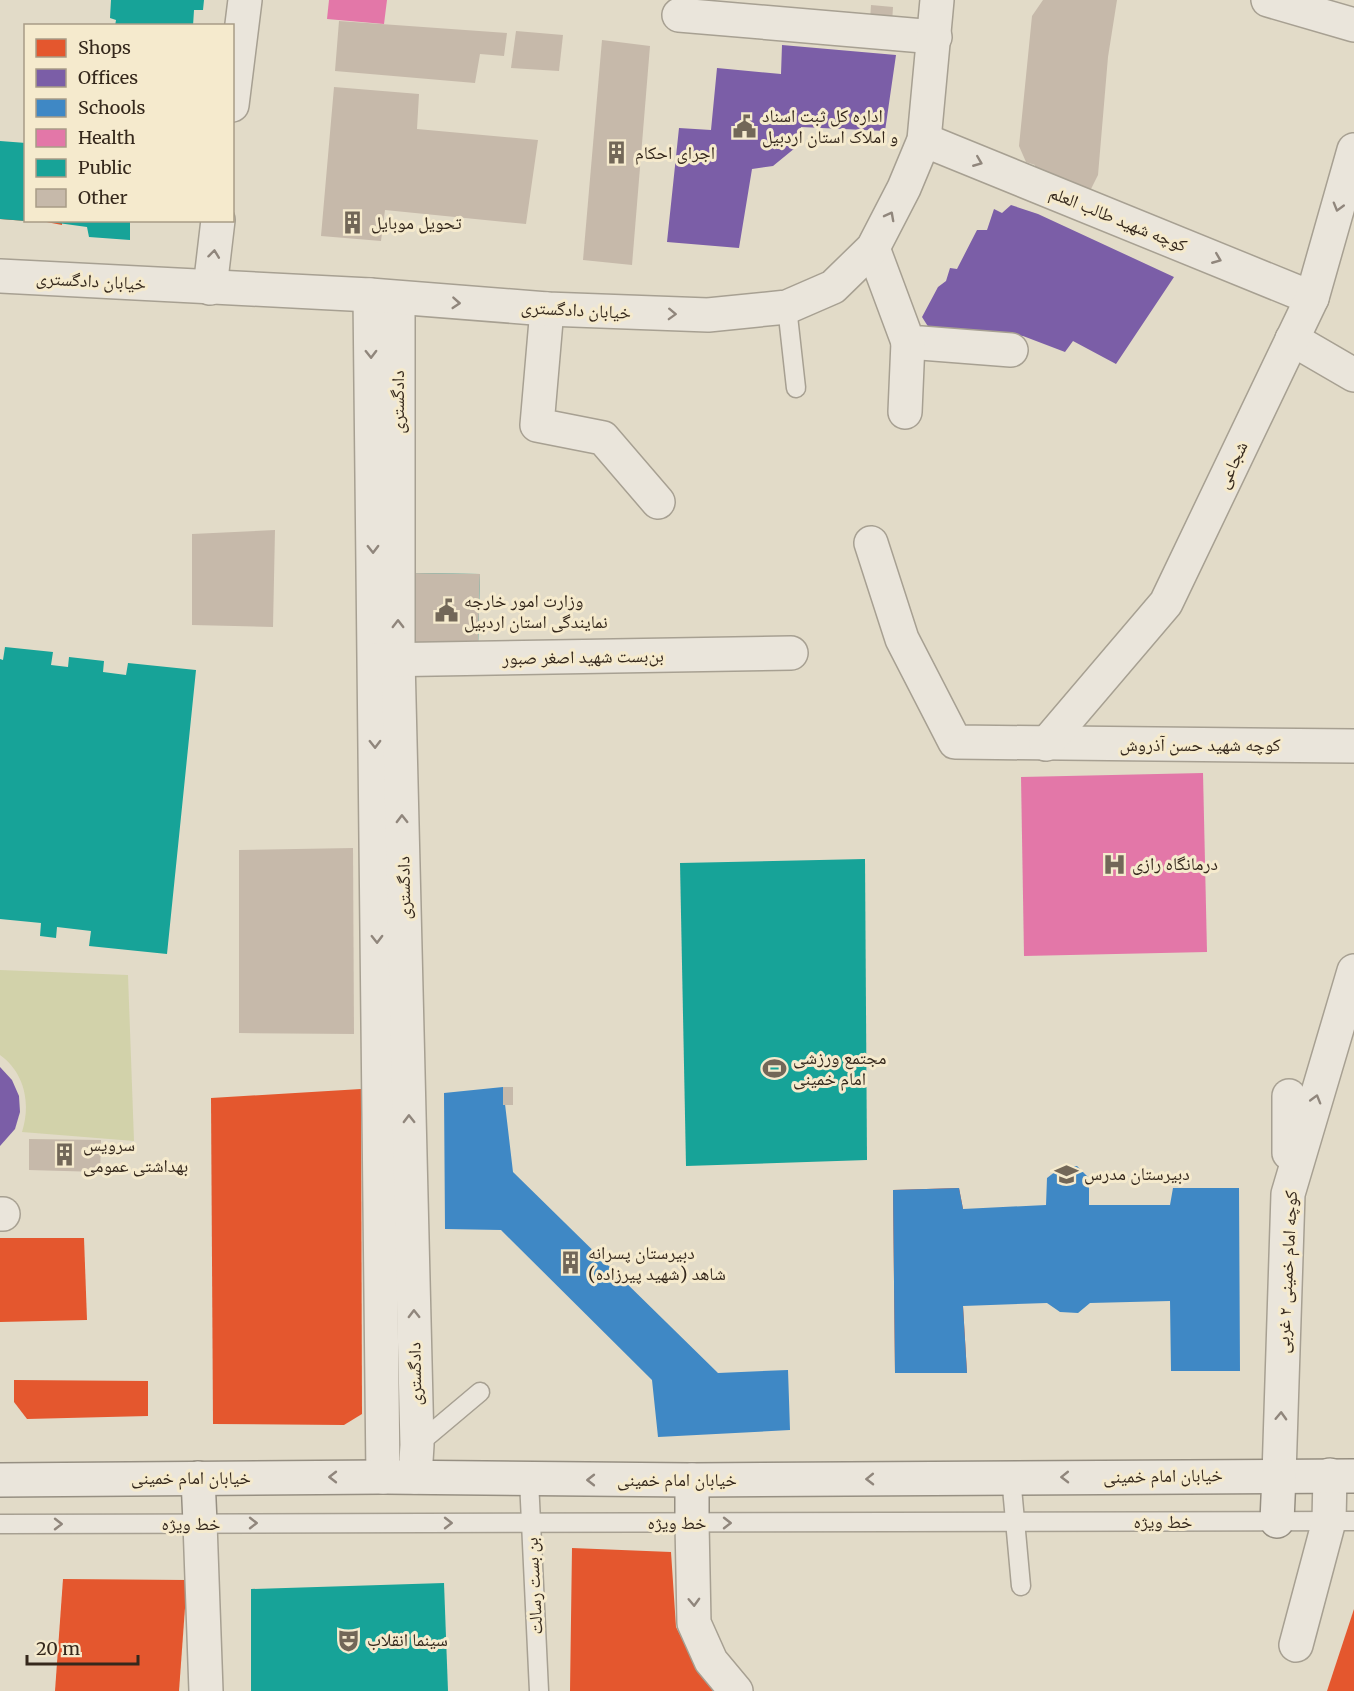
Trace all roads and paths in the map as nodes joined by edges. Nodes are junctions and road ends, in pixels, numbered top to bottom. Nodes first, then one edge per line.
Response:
1 (245, 0) edge
2 (938, 0) edge
3 (1268, 0) edge
4 (679, 15) dead end
5 (1354, 25) edge
6 (935, 37) junction
7 (234, 89) edge
8 (924, 140) junction
9 (1354, 150) edge
10 (219, 222) edge
11 (873, 248) junction
12 (0, 276) edge
13 (210, 288) junction
14 (384, 297) junction
15 (1312, 298) junction
16 (787, 307) junction
17 (547, 309) junction
18 (1292, 339) junction
19 (908, 342) junction
20 (1011, 350) dead end
21 (1354, 375) edge
22 (796, 388) dead end
23 (905, 412) dead end
24 (658, 502) dead end
25 (871, 543) dead end
26 (791, 653) dead end
27 (386, 660) junction
28 (1047, 744) junction
29 (1354, 747) edge
30 (1354, 971) edge
31 (394, 1078) junction
32 (1290, 1095) dead end
33 (1288, 1194) junction
34 (480, 1392) dead end
35 (417, 1445) junction
36 (1279, 1474) junction
37 (1342, 1476) edge
38 (399, 1477) junction
39 (1011, 1477) junction
40 (198, 1478) junction
41 (0, 1480) edge
42 (529, 1480) junction
43 (692, 1480) junction
44 (1277, 1521) junction
45 (1342, 1521) edge
46 (1015, 1522) junction
47 (200, 1523) junction
48 (530, 1523) junction
49 (692, 1523) junction
50 (0, 1524) edge
51 (1021, 1586) dead end
52 (1296, 1645) dead end
53 (206, 1691) edge
54 (539, 1691) edge
55 (736, 1691) edge

1 - 7 street
2 - 6 street, خیابان دادگستری
3 - 5 street
4 - 6 street
6 - 8 street, خیابان دادگستری
11 -> 8 street, خیابان دادگستری
8 -> 15 street, کوچه شهید طالب العلم
9 -> 15 street, شجاعی
13 -> 10 street
11 - 16 street, خیابان دادگستری
11 - 19 street
12 - 13 street, خیابان دادگستری
13 - 14 street, خیابان دادگستری
14 -> 17 street, خیابان دادگستری
14 - 27 street, دادگستری
15 - 18 street, شجاعی
17 -> 16 street, خیابان دادگستری
16 - 22 lane
17 - 24 street
18 - 21 street
18 - 28 street, شجاعی
19 - 20 street
19 - 23 street
25 - 28 street, کوچه شهید حسن آذروش
26 - 27 street, بن‌بست شهید اصغر صبور
27 - 31 street, دادگستری
28 - 29 street, کوچه شهید حسن آذروش
33 -> 30 street, کوچه امام خمینی ۲ غربی
35 -> 31 street, دادگستری
31 - 38 street
32 - 33 street
36 -> 33 street, کوچه امام خمینی ۲ غربی
34 - 35 lane
35 - 38 street, دادگستری
36 - 37 street, خیابان امام خمینی
36 -> 39 street, خیابان امام خمینی
36 - 44 street, کوچه امام خمینی ۲ غربی
37 - 45 street
38 -> 40 street, خیابان امام خمینی
38 - 42 street, خیابان امام خمینی
39 -> 43 street, خیابان امام خمینی
39 - 46 lane
40 - 41 street, خیابان امام خمینی
40 - 47 street
43 -> 42 street, خیابان امام خمینی
42 - 48 lane, بن بست رسالت
43 - 49 street
44 - 45 lane, خط ویژه
44 - 46 lane, خط ویژه
45 - 52 street
49 -> 46 lane, خط ویژه
46 - 51 lane
47 -> 48 lane, خط ویژه
50 -> 47 lane, خط ویژه
47 - 53 street
48 - 49 lane, خط ویژه
48 - 54 lane, بن بست رسالت
49 -> 55 street

